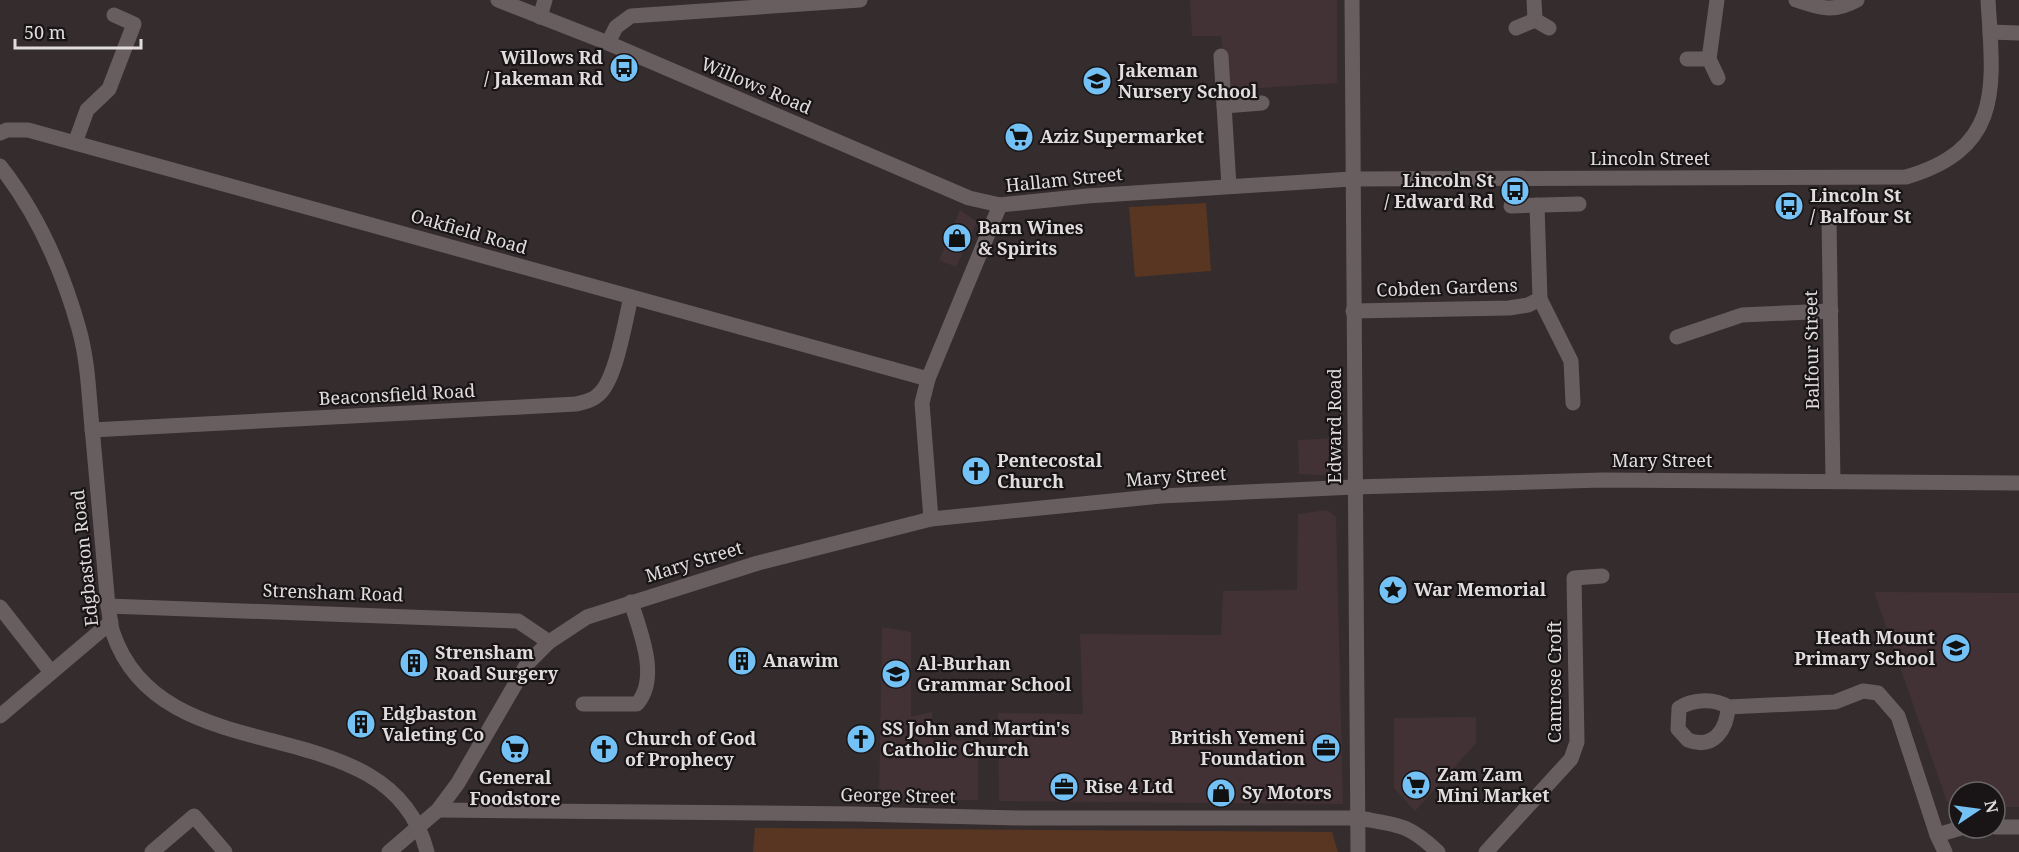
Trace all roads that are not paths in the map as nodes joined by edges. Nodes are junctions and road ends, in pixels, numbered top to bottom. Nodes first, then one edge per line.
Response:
1 (498, 0) edge
2 (545, 0) edge
3 (860, 0) edge
4 (1352, 0) edge
5 (1534, 0) edge
6 (1718, 0) edge
7 (1796, 0) edge
8 (1857, 0) edge
9 (1988, 0) edge
10 (114, 15) dead end
11 (540, 17) junction
12 (1536, 20) junction
13 (1515, 28) dead end
14 (1549, 28) dead end
15 (1990, 32) junction
16 (2019, 33) edge
17 (608, 43) junction
18 (1221, 56) dead end
19 (1686, 59) dead end
20 (1709, 59) junction
21 (1718, 78) dead end
22 (1262, 103) dead end
23 (1224, 106) junction
24 (0, 133) edge
25 (75, 142) junction
26 (0, 166) edge
27 (1351, 179) junction
28 (1229, 186) junction
29 (1579, 204) dead end
30 (1000, 205) junction
31 (1537, 205) junction
32 (1510, 206) dead end
33 (1829, 219) dead end
34 (631, 297) junction
35 (1540, 298) junction
36 (1353, 311) junction
37 (1831, 311) junction
38 (1677, 337) dead end
39 (928, 379) junction
40 (1573, 403) dead end
41 (92, 430) junction
42 (1833, 481) junction
43 (2019, 483) edge
44 (1354, 487) junction
45 (931, 519) junction
46 (1602, 576) dead end
47 (631, 602) junction
48 (108, 606) junction
49 (0, 607) edge
50 (111, 622) junction
51 (549, 642) junction
52 (51, 672) junction
53 (583, 704) dead end
54 (1728, 707) dead end
55 (0, 716) edge
56 (438, 810) junction
57 (1358, 818) junction
58 (419, 828) junction
59 (1947, 832) edge
60 (1937, 835) junction
61 (152, 852) edge
62 (225, 852) edge
63 (388, 852) edge
64 (427, 852) edge
65 (1358, 852) edge
66 (1438, 852) edge
67 (1486, 852) edge
68 (1945, 852) edge

1 - 11 street, Willows Road
2 - 11 street
3 - 17 street
4 - 27 street, Edward Road
5 - 12 street
6 - 20 street
7 - 8 street
9 - 15 street
10 - 25 street
11 - 17 street, Willows Road
12 - 13 street
12 - 14 street
15 - 16 street
15 - 27 street, Lincoln Street
17 - 30 street, Willows Road
18 - 23 street
19 - 20 street
20 - 21 street
22 - 23 street
23 - 28 street
24 - 25 street, Oakfield Road
25 - 34 street, Oakfield Road
26 - 41 street, Edgbaston Road
27 - 28 street, Hallam Street
27 - 36 street, Edward Road
28 - 30 street, Hallam Street
29 - 31 street
30 - 39 street, Hallam Street
31 - 32 street
31 - 35 street, Cobden Gardens
33 - 37 street, Balfour Street
34 - 39 street, Oakfield Road
34 - 41 street, Beaconsfield Road
35 - 36 street, Cobden Gardens
35 - 40 street, Cobden Gardens
36 - 44 street, Edward Road
37 - 38 street
37 - 42 street, Balfour Street
39 - 45 street, Hallam Street
41 - 48 street, Edgbaston Road
42 - 43 street, Mary Street
42 - 44 street, Mary Street
44 - 45 street, Mary Street
44 - 57 street, Edward Road
45 - 47 street, Mary Street
46 - 67 street, Camrose Croft
47 - 51 street, Mary Street
47 - 53 street
48 - 50 street, Edgbaston Road
48 - 51 street, Strensham Road
49 - 52 street
50 - 52 street
50 - 58 street, Edgbaston Road
51 - 56 street, Mary Street
52 - 55 street
54 - 60 street
56 - 57 street, George Street
56 - 58 street, Mary Street
57 - 65 street, Edward Road
57 - 66 street, George Street
58 - 63 street, Mary Street
58 - 64 street, Edgbaston Road
59 - 60 street
60 - 68 street
61 - 62 street

